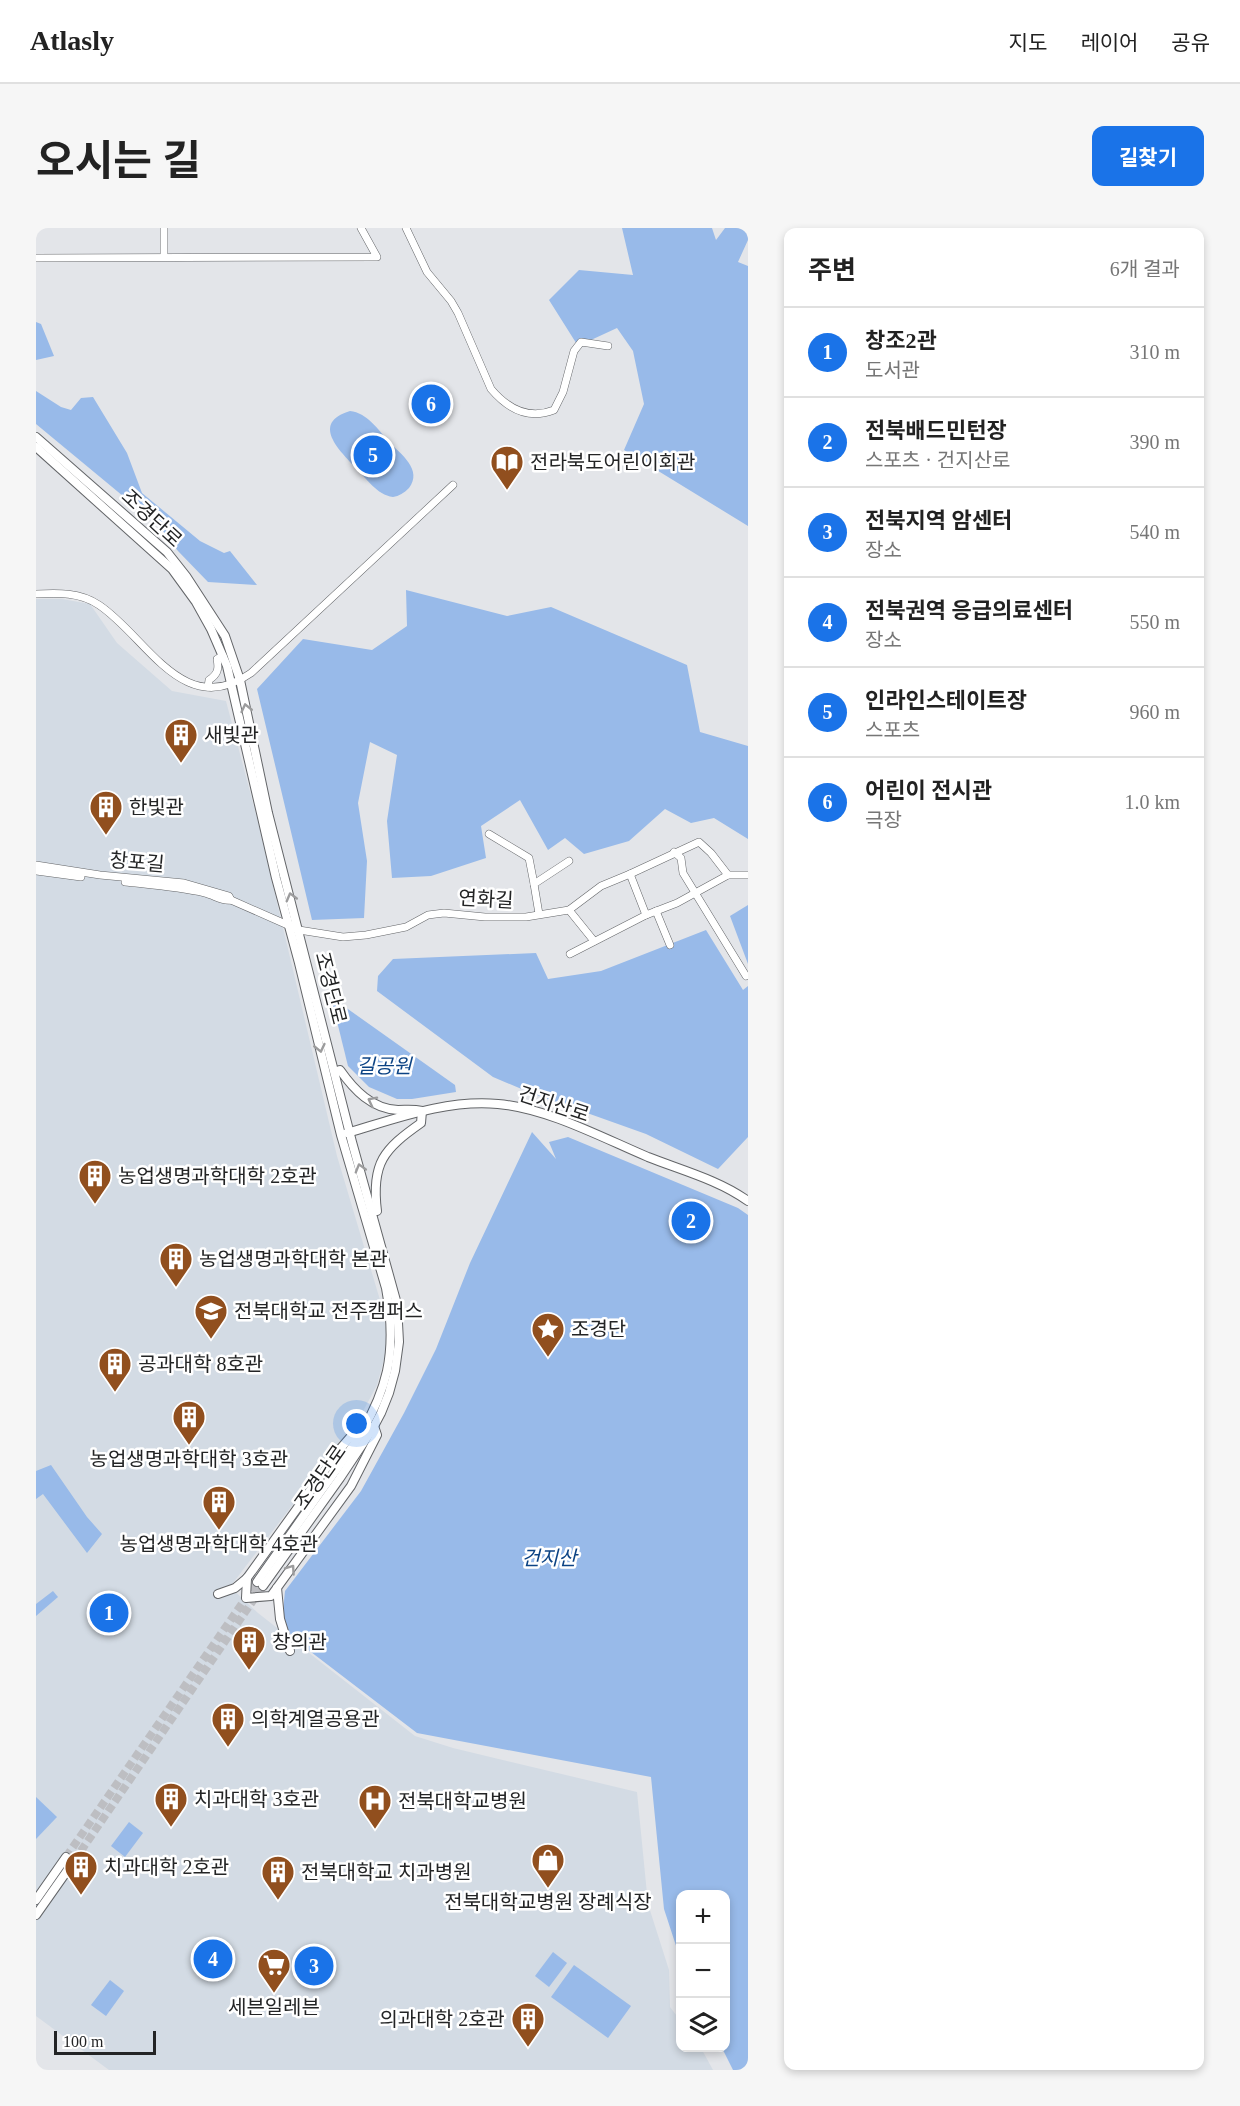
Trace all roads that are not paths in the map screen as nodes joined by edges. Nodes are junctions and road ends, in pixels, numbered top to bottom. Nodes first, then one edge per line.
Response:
1 (164, 228) edge
2 (361, 228) edge
3 (406, 228) edge
4 (164, 256) junction
5 (36, 258) edge
6 (608, 346) dead end
7 (36, 437) edge
8 (36, 447) edge
9 (453, 485) dead end
10 (36, 594) edge
11 (222, 656) junction
12 (240, 680) junction
13 (230, 685) junction
14 (208, 687) junction
15 (489, 834) dead end
16 (674, 852) junction
17 (569, 861) dead end
18 (36, 865) edge
19 (36, 871) edge
20 (630, 874) junction
21 (748, 874) edge
22 (728, 875) junction
23 (534, 884) junction
24 (695, 891) junction
25 (231, 900) junction
26 (569, 910) junction
27 (656, 911) junction
28 (539, 914) junction
29 (646, 915) junction
30 (294, 928) junction
31 (594, 941) junction
32 (670, 945) dead end
33 (570, 954) dead end
34 (746, 976) dead end
35 (335, 1072) junction
36 (422, 1111) junction
37 (346, 1134) junction
38 (746, 1198) edge
39 (378, 1229) junction
40 (371, 1423) junction
41 (247, 1578) junction
42 (260, 1584) tunnel mouth
43 (277, 1588) junction
44 (219, 1594) dead end
45 (290, 1651) dead end
46 (36, 1900) edge
47 (36, 1915) edge

1 - 4 street
2 - 4 street
3 - 6 street
4 - 5 street
7 - 12 street, 조경단로
8 - 11 street, 조경단로
9 - 12 street
10 - 14 street
11 - 13 street, 조경단로
11 - 14 street
12 - 13 street
30 -> 12 street, 조경단로
13 - 14 street
13 - 30 street, 조경단로
15 - 23 street
16 - 20 street, 연화길
16 - 22 street, 연화길
16 - 24 street
17 - 23 street
18 - 25 street, 창포길
19 - 25 street, 창포길
20 - 26 street, 연화길
20 - 29 street
21 - 22 street
22 - 24 street
23 - 28 street
24 - 27 street
24 - 34 street
25 - 30 street, 창포길
26 - 28 street, 연화길
26 - 31 street
27 - 29 street
27 - 32 street
28 - 30 street, 연화길
29 - 31 street
30 - 35 street, 조경단로
30 -> 37 street, 조경단로
31 - 33 street
36 -> 35 street
35 - 37 street, 조경단로
36 - 37 street, 건지산로
36 - 38 street, 건지산로
36 - 39 street
39 -> 37 street, 조경단로
37 - 40 street, 조경단로
39 - 40 street, 조경단로
40 - 41 street
40 - 42 street, 조경단로
43 -> 40 street
41 - 43 street
41 - 44 street
43 - 45 street
46 - 47 street

